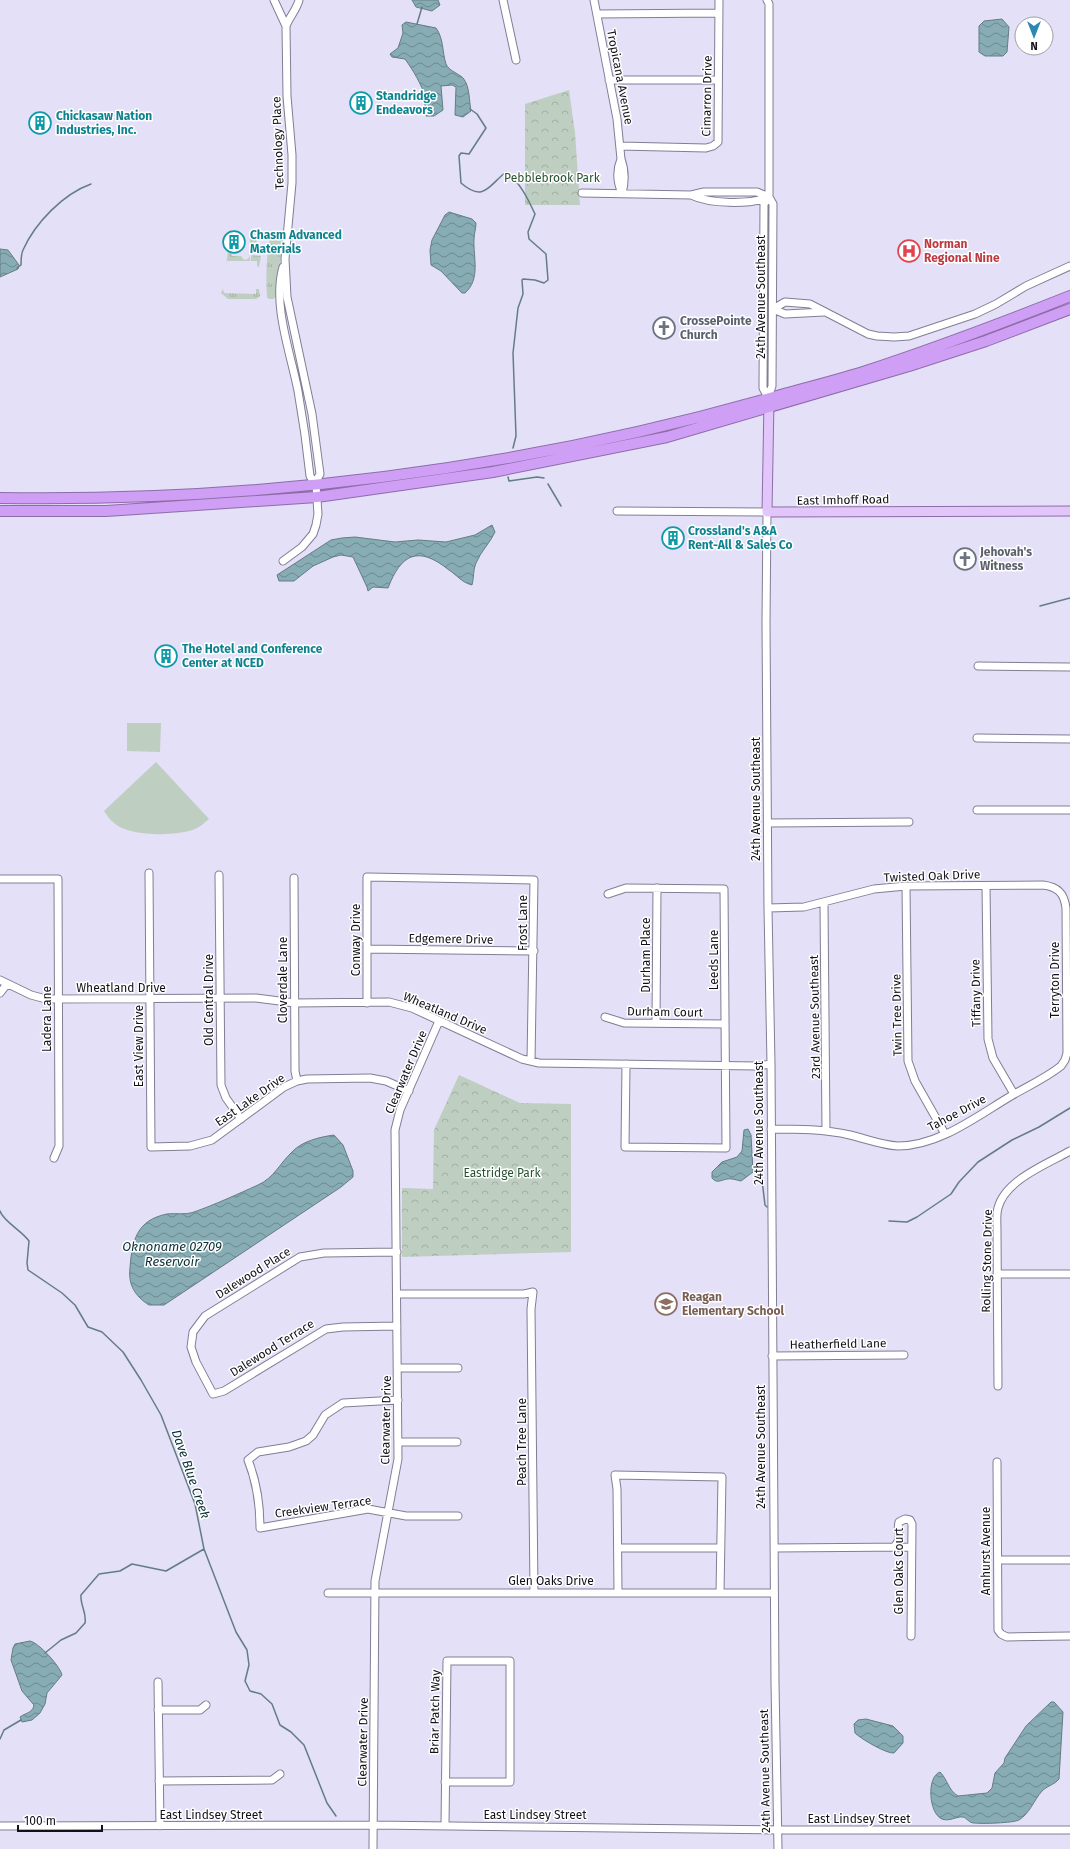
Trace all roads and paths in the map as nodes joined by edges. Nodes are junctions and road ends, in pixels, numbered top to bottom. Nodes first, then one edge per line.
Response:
1 (274, 0) edge
2 (299, 0) edge
3 (503, 0) edge
4 (594, 0) edge
5 (719, 0) edge
6 (769, 1) edge
7 (719, 13) junction
8 (597, 14) junction
9 (286, 26) junction
10 (516, 60) dead end
11 (609, 80) junction
12 (718, 80) junction
13 (620, 146) junction
14 (582, 193) dead end
15 (622, 193) junction
16 (768, 197) junction
17 (1070, 266) edge
18 (1070, 296) edge
19 (773, 308) junction
20 (1070, 309) edge
21 (824, 312) junction
22 (769, 401) junction
23 (316, 484) junction
24 (317, 497) junction
25 (0, 498) edge
26 (0, 511) edge
27 (1070, 511) edge
28 (617, 512) dead end
29 (767, 512) junction
30 (283, 561) dead end
31 (978, 666) dead end
32 (1070, 667) edge
33 (977, 738) dead end
34 (1070, 739) edge
35 (977, 810) dead end
36 (1070, 810) edge
37 (909, 822) dead end
38 (768, 823) junction
39 (149, 873) dead end
40 (219, 875) dead end
41 (367, 877) joint
42 (0, 878) edge
43 (294, 878) dead end
44 (906, 886) junction
45 (986, 886) junction
46 (657, 888) junction
47 (608, 894) dead end
48 (1065, 902) joint
49 (824, 903) junction
50 (768, 908) junction
51 (367, 949) junction
52 (534, 951) junction
53 (0, 980) edge
54 (7, 984) junction
55 (0, 993) edge
56 (150, 998) junction
57 (220, 998) junction
58 (58, 999) junction
59 (295, 1003) junction
60 (367, 1003) junction
61 (605, 1017) dead end
62 (439, 1021) junction
63 (656, 1023) junction
64 (725, 1024) junction
65 (1067, 1057) joint
66 (531, 1062) junction
67 (626, 1064) junction
68 (771, 1064) junction
69 (726, 1065) junction
70 (297, 1081) junction
71 (409, 1091) junction
72 (1014, 1094) junction
73 (242, 1119) junction
74 (771, 1129) junction
75 (826, 1131) junction
76 (945, 1134) junction
77 (151, 1147) joint
78 (1070, 1150) edge
79 (54, 1158) dead end
80 (397, 1252) junction
81 (997, 1274) junction
82 (1070, 1274) edge
83 (398, 1294) junction
84 (397, 1326) junction
85 (191, 1347) joint
86 (904, 1355) dead end
87 (772, 1356) junction
88 (398, 1368) junction
89 (458, 1368) dead end
90 (998, 1386) dead end
91 (398, 1400) junction
92 (398, 1442) junction
93 (457, 1442) dead end
94 (997, 1462) dead end
95 (388, 1512) junction
96 (458, 1516) dead end
97 (894, 1547) junction
98 (910, 1547) junction
99 (618, 1548) junction
100 (720, 1548) junction
101 (774, 1548) junction
102 (998, 1560) junction
103 (1070, 1560) edge
104 (375, 1592) junction
105 (534, 1592) junction
106 (618, 1592) junction
107 (328, 1593) dead end
108 (720, 1593) junction
109 (774, 1593) junction
110 (911, 1636) dead end
111 (1070, 1636) edge
112 (158, 1682) dead end
113 (206, 1705) dead end
114 (158, 1710) junction
115 (280, 1774) dead end
116 (159, 1781) junction
117 (445, 1782) junction
118 (373, 1825) junction
119 (0, 1826) edge
120 (160, 1826) junction
121 (445, 1826) junction
122 (778, 1830) junction
123 (1070, 1830) edge
124 (373, 1849) edge
125 (778, 1849) edge

1 - 9 street, Technology Place
2 - 9 street, Technology Place
3 - 10 street
4 - 8 street, Tropicana Avenue
5 - 7 street, Cimarron Drive
6 - 16 street, 24th Avenue Southeast
7 - 8 street
7 - 12 street, Cimarron Drive
8 - 11 street, Tropicana Avenue
9 - 23 street, Technology Place
11 - 12 street
11 - 13 street, Tropicana Avenue
12 - 13 street, Cimarron Drive
13 - 15 street, Tropicana Avenue
14 - 15 street
15 - 16 street
16 - 19 street, 24th Avenue Southeast
16 - 22 street, 24th Avenue Southeast
17 - 21 street
18 - 22 highway
19 - 21 street
19 - 21 street
19 - 22 street, 24th Avenue Southeast
20 - 22 highway
22 - 23 highway
22 - 24 highway
22 - 29 main road, 24th Avenue Southeast
23 - 24 street, Technology Place
23 - 25 highway
24 - 26 highway
24 - 30 street, Technology Place
27 - 29 main road, East Imhoff Road
28 - 29 street, East Imhoff Road
29 - 38 street, 24th Avenue Southeast
31 - 32 street
33 - 34 street
35 - 36 street
37 - 38 street
38 - 50 street, 24th Avenue Southeast
39 - 56 street, East View Drive
40 - 57 street, Old Central Drive
41 - 51 street, Conway Drive
41 - 52 street, Frost Lane
42 - 58 street, Ladera Lane
43 - 59 street, Cloverdale Lane
44 - 45 street, Twisted Oak Drive
44 - 49 street, Twisted Oak Drive
44 - 76 street, Twin Tree Drive
45 - 48 street, Twisted Oak Drive
45 - 72 street, Tiffany Drive
46 - 47 street, Leeds Lane
46 - 63 street, Durham Place
46 - 64 street, Leeds Lane
48 - 65 street, Terryton Drive
49 - 50 street, Twisted Oak Drive
49 - 75 street, 23rd Avenue Southeast
50 - 68 street, 24th Avenue Southeast
51 - 52 street, Edgemere Drive
51 - 60 street, Conway Drive
52 - 66 street, Frost Lane
53 - 54 street, Wheatland Drive
54 - 55 street
54 - 58 street, Wheatland Drive
56 - 57 street, Wheatland Drive
56 - 58 street, Wheatland Drive
56 - 77 street, East View Drive
57 - 59 street, Wheatland Drive
57 - 73 street, Old Central Drive
58 - 79 street, Ladera Lane
59 - 60 street, Wheatland Drive
59 - 70 street, Cloverdale Lane
60 - 62 street, Wheatland Drive
61 - 63 street, Durham Court
62 - 66 street, Wheatland Drive
62 - 71 street, Clearwater Drive
63 - 64 street, Durham Court
64 - 69 street, Leeds Lane
65 - 72 street, Tahoe Drive
66 - 67 street, Wheatland Drive
67 - 69 street, Wheatland Drive
67 - 69 street, Leeds Lane
68 - 69 street, Wheatland Drive
68 - 74 street, 24th Avenue Southeast
70 - 71 street, East Lake Drive
70 - 73 street, East Lake Drive
71 - 80 street, Clearwater Drive
72 - 76 street, Tahoe Drive
73 - 77 street, East Lake Drive
74 - 75 street, Tahoe Drive
74 - 87 street, 24th Avenue Southeast
75 - 76 street, Tahoe Drive
78 - 81 street, Rolling Stone Drive
80 - 83 street, Clearwater Drive
80 - 85 street, Dalewood Place
81 - 82 street
81 - 90 street, Rolling Stone Drive
83 - 84 street, Clearwater Drive
83 - 105 street, Peach Tree Lane
84 - 85 street, Dalewood Terrace
84 - 88 street, Clearwater Drive
86 - 87 street, Heatherfield Lane
87 - 101 street, 24th Avenue Southeast
88 - 89 street
88 - 91 street, Clearwater Drive
91 - 92 street, Clearwater Drive
91 - 95 street, Creekview Terrace
92 - 93 street
92 - 95 street, Clearwater Drive
94 - 102 street, Amhurst Avenue
95 - 96 street, Creekview Terrace
95 - 104 street, Clearwater Drive
97 - 98 street
97 - 98 street, Glen Oaks Court
97 - 101 street
98 - 110 street, Glen Oaks Court
99 - 100 street
99 - 100 street
99 - 106 street
100 - 108 street
101 - 109 street, 24th Avenue Southeast
102 - 103 street
102 - 111 street, Amhurst Avenue
104 - 105 street, Glen Oaks Drive
104 - 107 street, Glen Oaks Drive
104 - 118 street, Clearwater Drive
105 - 106 street, Glen Oaks Drive
106 - 108 street, Glen Oaks Drive
108 - 109 street, Glen Oaks Drive
109 - 122 street, 24th Avenue Southeast
112 - 114 street
113 - 114 street
114 - 116 street
115 - 116 street
116 - 120 street
117 - 117 street, Briar Patch Way
117 - 121 street, Briar Patch Way
118 - 120 street, East Lindsey Street
118 - 121 street, East Lindsey Street
118 - 124 street, Clearwater Drive
119 - 120 street, East Lindsey Street
121 - 122 street, East Lindsey Street
122 - 123 street, East Lindsey Street
122 - 125 street, 24th Avenue Southeast

